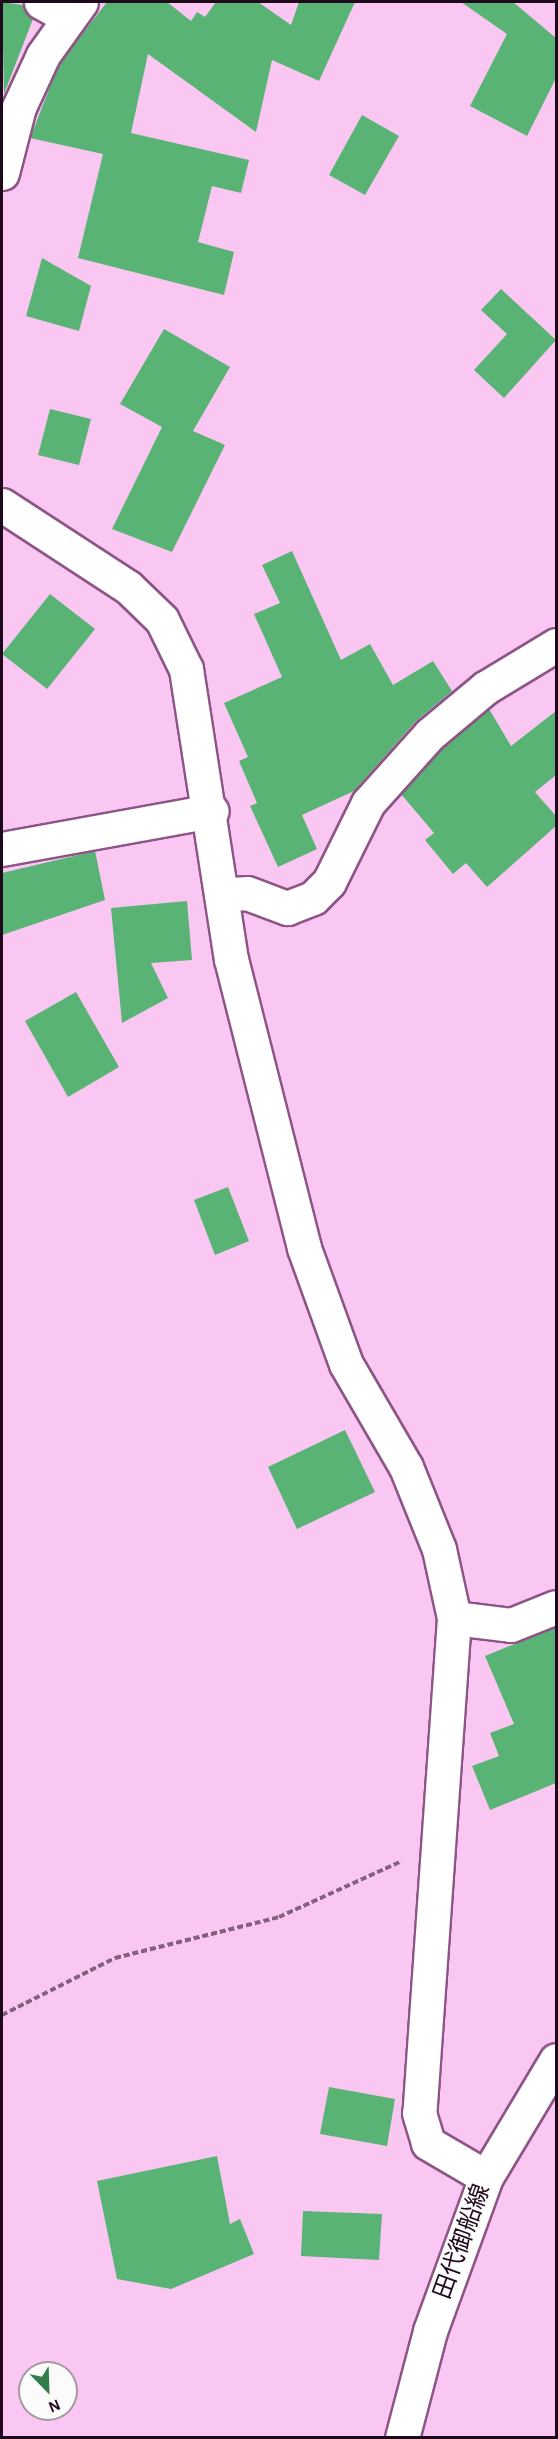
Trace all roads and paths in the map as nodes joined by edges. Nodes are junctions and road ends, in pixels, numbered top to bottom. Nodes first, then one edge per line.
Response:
1 (63, 7) edge
2 (2, 173) edge
3 (2, 506) edge
4 (556, 645) edge
5 (212, 812) junction
6 (2, 849) edge
7 (223, 894) junction
8 (556, 1607) edge
9 (454, 1618) junction
10 (439, 1846) junction
11 (2, 2014) edge
12 (556, 2060) edge
13 (486, 2177) junction
14 (402, 2438) edge

1 - 2 street
3 - 5 street
4 - 7 street
5 - 6 street
5 - 7 street
7 - 9 street
8 - 9 street
9 - 10 street
10 - 11 path
10 - 13 street
12 - 13 street, 田代御船線
13 - 14 street, 田代御船線

